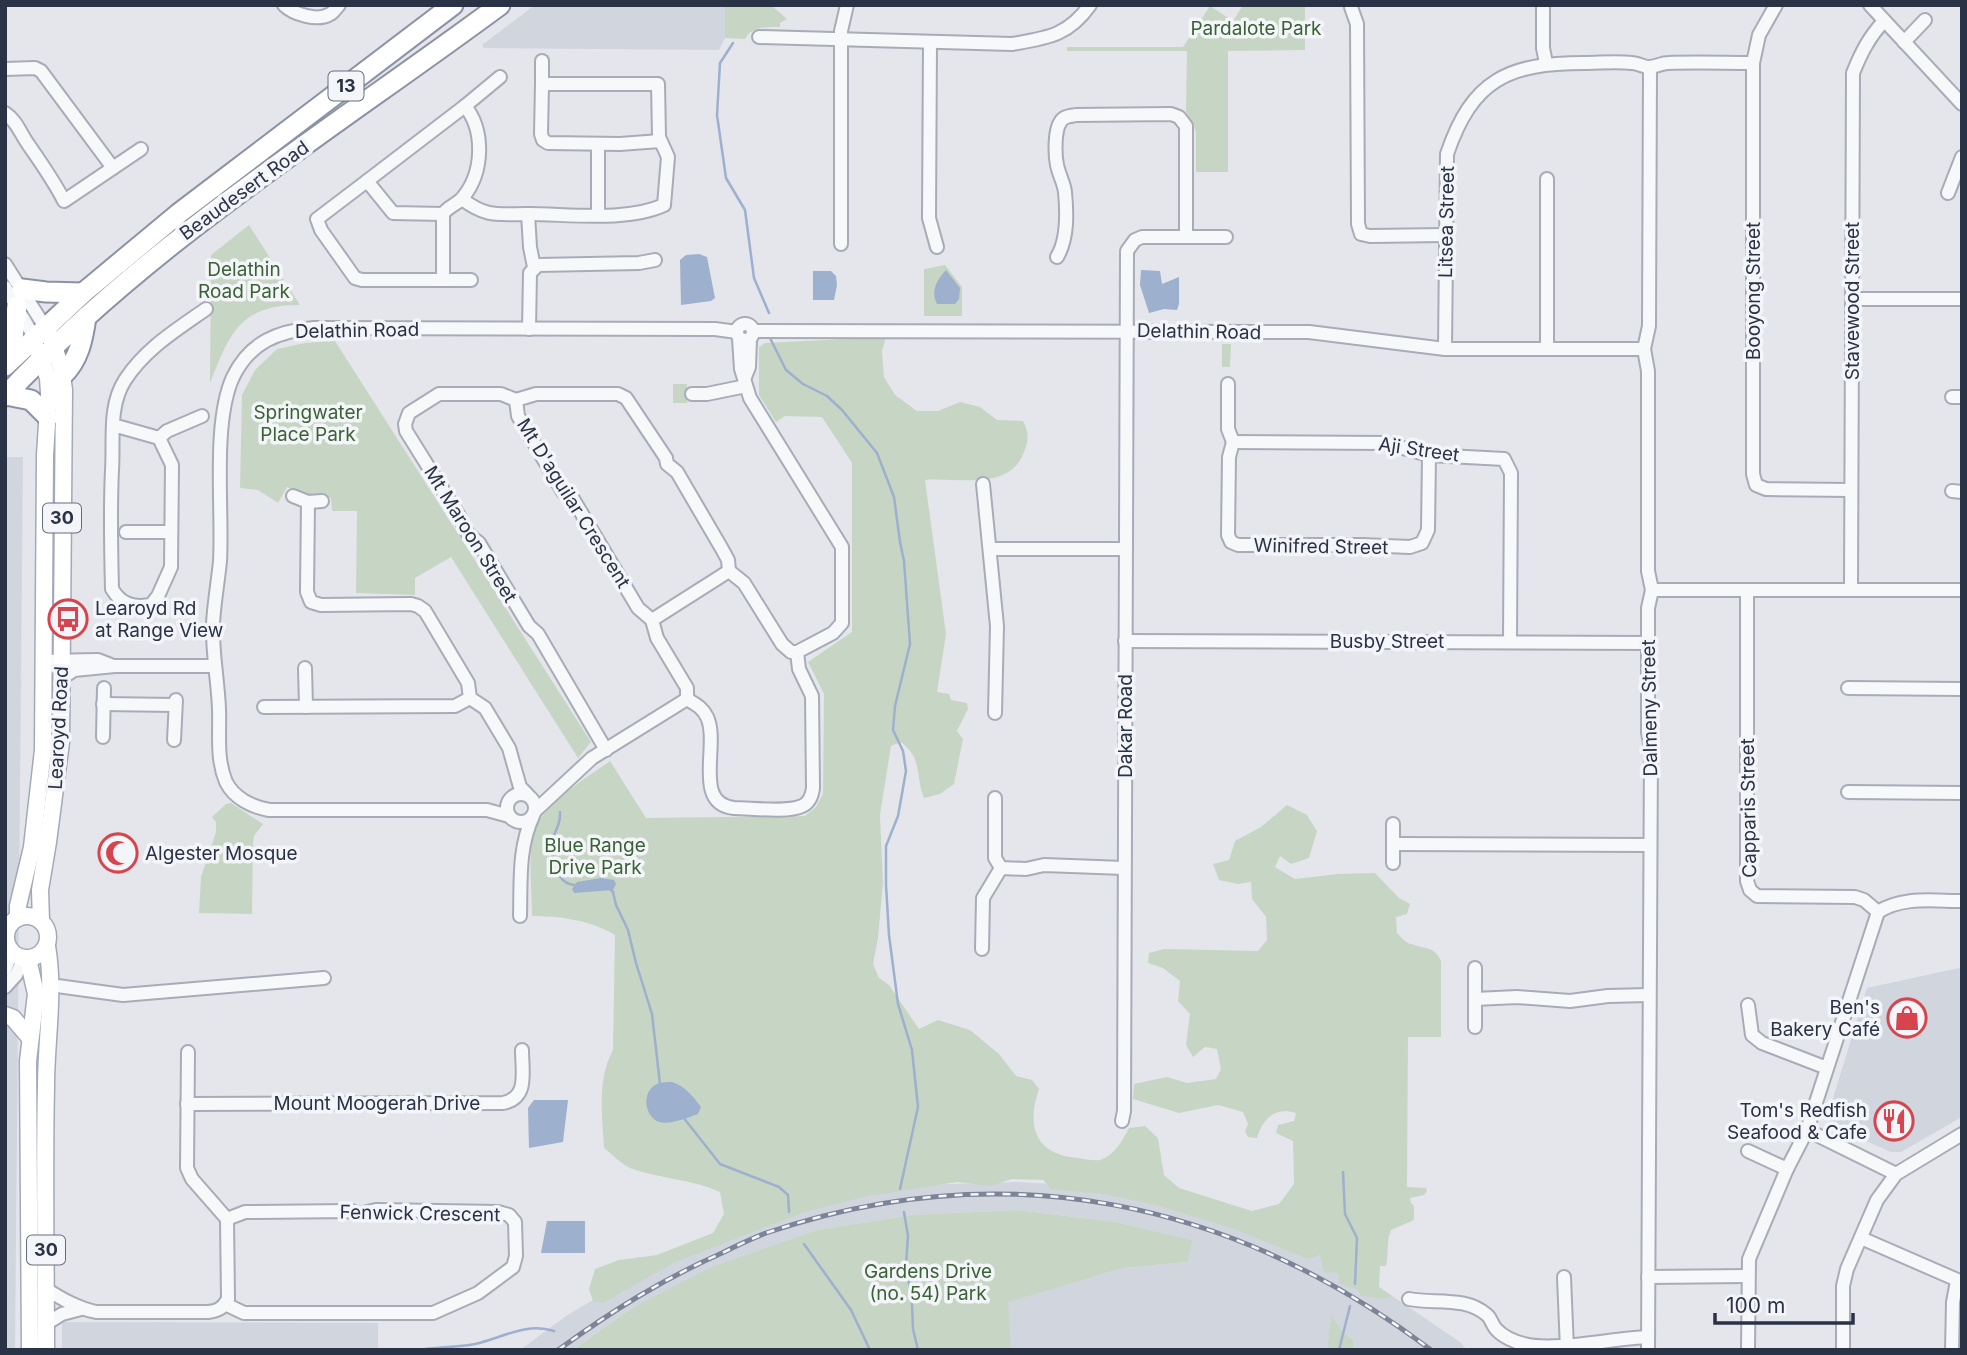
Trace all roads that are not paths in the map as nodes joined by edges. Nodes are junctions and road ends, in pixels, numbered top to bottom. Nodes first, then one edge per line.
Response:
1 (284, 5) edge
2 (339, 5) edge
3 (453, 5) edge
4 (500, 5) edge
5 (847, 5) edge
6 (1090, 5) edge
7 (1543, 5) edge
8 (1776, 5) edge
9 (1870, 5) edge
10 (1351, 7) dead end
11 (1925, 20) dead end
12 (1884, 21) junction
13 (759, 37) dead end
14 (841, 41) junction
15 (1904, 42) junction
16 (930, 43) junction
17 (542, 61) dead end
18 (1546, 63) junction
19 (1754, 63) junction
20 (1650, 68) junction
21 (5, 69) edge
22 (500, 77) dead end
23 (542, 84) junction
24 (1962, 104) edge
25 (466, 106) junction
26 (5, 113) edge
27 (660, 141) junction
28 (598, 144) junction
29 (141, 149) dead end
30 (1962, 158) edge
31 (113, 168) junction
32 (1547, 178) dead end
33 (368, 181) junction
34 (1948, 194) dead end
35 (462, 199) junction
36 (443, 214) junction
37 (528, 214) junction
38 (598, 215) junction
39 (1445, 235) junction
40 (1186, 237) junction
41 (1226, 237) dead end
42 (841, 243) dead end
43 (937, 247) dead end
44 (1057, 257) dead end
45 (655, 260) dead end
46 (5, 264) edge
47 (534, 267) junction
48 (443, 280) junction
49 (471, 280) dead end
50 (83, 293) junction
51 (15, 294) edge
52 (1853, 299) junction
53 (1962, 299) edge
54 (206, 310) dead end
55 (86, 317) junction
56 (529, 329) junction
57 (1126, 330) junction
58 (39, 332) junction
59 (745, 335) junction
60 (1445, 349) junction
61 (1547, 349) junction
62 (1644, 349) junction
63 (48, 352) junction
64 (8, 363) edge
65 (62, 376) junction
66 (746, 382) junction
67 (1228, 384) dead end
68 (692, 394) dead end
69 (6, 395) edge
70 (516, 400) junction
71 (202, 416) dead end
72 (48, 417) junction
73 (113, 425) junction
74 (159, 438) junction
75 (1233, 442) junction
76 (1429, 454) junction
77 (983, 484) dead end
78 (1851, 490) junction
79 (293, 496) dead end
80 (308, 502) junction
81 (322, 502) dead end
82 (126, 532) dead end
83 (172, 532) junction
84 (990, 549) junction
85 (1125, 549) junction
86 (729, 571) junction
87 (1652, 590) junction
88 (1747, 590) junction
89 (1851, 590) junction
90 (1962, 590) edge
91 (652, 620) junction
92 (1125, 641) junction
93 (1510, 641) junction
94 (1648, 643) junction
95 (797, 652) junction
96 (62, 660) junction
97 (44, 661) junction
98 (115, 666) junction
99 (215, 666) junction
100 (305, 668) dead end
101 (62, 678) junction
102 (104, 688) dead end
103 (1848, 688) dead end
104 (1962, 689) edge
105 (470, 698) junction
106 (682, 702) junction
107 (103, 704) junction
108 (264, 707) dead end
109 (306, 707) junction
110 (995, 713) dead end
111 (103, 737) dead end
112 (174, 740) dead end
113 (606, 750) junction
114 (1848, 792) dead end
115 (1962, 793) edge
116 (995, 798) dead end
117 (525, 803) junction
118 (487, 810) junction
119 (511, 818) junction
120 (1393, 824) dead end
121 (1393, 844) junction
122 (1650, 845) junction
123 (522, 851) junction
124 (1393, 863) dead end
125 (1001, 868) junction
126 (1124, 868) junction
127 (1962, 901) edge
128 (1878, 912) junction
129 (520, 916) dead end
130 (12, 920) edge
131 (41, 921) junction
132 (47, 946) junction
133 (982, 949) dead end
134 (15, 951) edge
135 (1475, 968) dead end
136 (5, 970) edge
137 (324, 978) dead end
138 (50, 985) junction
139 (5, 987) edge
140 (1650, 995) junction
141 (1475, 999) junction
142 (1748, 1005) dead end
143 (5, 1015) edge
144 (1475, 1027) dead end
145 (30, 1038) junction
146 (522, 1050) dead end
147 (188, 1052) dead end
148 (1827, 1068) junction
149 (187, 1104) junction
150 (1122, 1121) dead end
151 (1807, 1130) junction
152 (1962, 1134) edge
153 (1748, 1150) dead end
154 (1787, 1169) junction
155 (1896, 1174) junction
156 (226, 1219) junction
157 (1861, 1238) junction
158 (1748, 1276) junction
159 (1564, 1277) dead end
160 (1648, 1277) junction
161 (1956, 1280) edge
162 (46, 1289) junction
163 (1409, 1299) dead end
164 (225, 1304) junction
165 (81, 1309) junction
166 (46, 1324) junction
167 (1648, 1343) edge
168 (1567, 1347) edge
169 (30, 1350) edge
170 (46, 1350) edge
171 (1748, 1350) edge
172 (1843, 1350) edge
173 (1952, 1350) edge

1 - 2 street
3 - 50 highway, Beaudesert Road / 13
4 - 55 highway, Beaudesert Road / 13
5 - 14 street
6 - 16 street
7 - 18 street
8 - 19 street, Booyong Street
9 - 12 street
10 - 39 street
11 - 15 street
12 - 15 street
12 - 52 street, Stavewood Street
13 - 14 street
14 - 16 street
14 - 42 street
15 - 24 street
16 - 43 street
17 - 23 street
18 - 20 street, Litsea Street
18 - 39 street, Litsea Street
19 - 20 street, Litsea Street
19 - 78 street, Booyong Street
20 - 62 street, Dalmeny Street
21 - 31 street
22 - 25 street
23 - 27 street
23 - 28 street
25 - 33 street
25 - 35 street
26 - 31 street
27 - 28 street
27 - 38 street
28 - 38 street
29 - 31 street
30 - 34 street
32 - 61 street
33 - 36 street
33 - 48 street
35 - 36 street
35 - 37 street
36 - 48 street
37 - 38 street
37 - 47 street
39 - 60 street, Litsea Street
40 - 41 street
40 - 44 street
40 - 57 street, Dakar Road
45 - 47 street
46 - 51 street
47 - 56 street
48 - 49 street
50 - 51 highway
50 - 58 highway, Beaudesert Road / 13
51 - 58 street
51 - 64 highway
52 - 53 street
52 - 78 street, Stavewood Street
54 - 73 street
55 - 63 highway, Beaudesert Road / 13
55 - 65 highway
56 - 59 street, Delathin Road
56 - 99 street, Delathin Road
57 - 59 street, Delathin Road
57 - 60 street, Delathin Road
57 - 85 street, Dakar Road
58 - 63 main road, Learoyd Road / 30
58 - 64 highway, Beaudesert Road / 13
59 - 66 street
60 - 61 street, Delathin Road
61 - 62 street, Delathin Road
62 - 87 street, Dalmeny Street
63 - 65 main road, Learoyd Road
63 - 69 highway, Beaudesert Road / 13
63 - 72 main road, Learoyd Road / 30
65 - 96 main road, Learoyd Road / 30
66 - 68 street
66 - 95 street
67 - 75 street
69 - 72 highway
70 - 86 street, Mt D'aguilar Crescent
70 - 91 street, Mt D'aguilar Crescent
70 - 113 street, Mt Maroon Street
71 - 74 street
72 - 97 main road, Learoyd Road / 30
73 - 74 street
73 - 83 street
74 - 83 street
75 - 76 street, Aji Street
75 - 76 street, Winifred Street
76 - 93 street, Aji Street
77 - 84 street
78 - 89 street, Stavewood Street
79 - 80 street
80 - 81 street
80 - 105 street
82 - 83 street
84 - 85 street
84 - 110 street
85 - 92 street, Dakar Road
86 - 91 street
86 - 95 street
87 - 88 street
87 - 94 street, Dalmeny Street
88 - 89 street
88 - 128 street, Capparis Street
89 - 90 street
91 - 106 street, Mt D'aguilar Crescent
92 - 93 street, Busby Street
92 - 126 street, Dakar Road
93 - 94 street, Busby Street
94 - 122 street, Dalmeny Street
95 - 106 street, Mt D'aguilar Crescent
96 - 97 street
96 - 98 street
96 - 101 main road, Learoyd Road / 30
97 - 130 main road, Learoyd Road / 30
98 - 99 street
98 - 101 street
99 - 118 street, Delathin Road
100 - 109 street
101 - 131 main road, Learoyd Road / 30
102 - 107 street
103 - 104 street
105 - 109 street
105 - 117 street
106 - 113 street
107 - 111 street
107 - 112 street
108 - 109 street
113 - 117 street
114 - 115 street
116 - 125 street
117 - 118 street
117 - 119 street
117 - 119 street
117 - 123 street
118 - 119 street
119 - 123 street
120 - 121 street
121 - 122 street
121 - 124 street
122 - 140 street, Dalmeny Street
123 - 129 street
125 - 126 street
125 - 133 street
126 - 150 street, Dakar Road
127 - 128 street
128 - 148 street
130 - 131 main road
130 - 134 main road, 30
131 - 132 main road, 30
132 - 134 main road
132 - 138 main road, 30
134 - 136 street
134 - 139 street
134 - 145 main road, 30
135 - 141 street
137 - 138 street
138 - 162 main road, 30
140 - 141 street
140 - 160 street, Dalmeny Street
141 - 144 street
142 - 148 street
143 - 145 main road
145 - 169 main road, 30
146 - 149 street, Mount Moogerah Drive
147 - 149 street
148 - 151 street
149 - 156 street
151 - 154 street
151 - 155 street
152 - 155 street
153 - 154 street
154 - 158 street
155 - 157 street
156 - 164 street
156 - 164 street, Fenwick Crescent
157 - 161 street
157 - 172 street
158 - 160 street
158 - 171 street
159 - 168 street
160 - 167 street, Dalmeny Street
161 - 173 street
162 - 165 street
162 - 166 main road, 30
163 - 168 street
164 - 165 street
165 - 166 street
166 - 170 main road, 30
167 - 168 street

